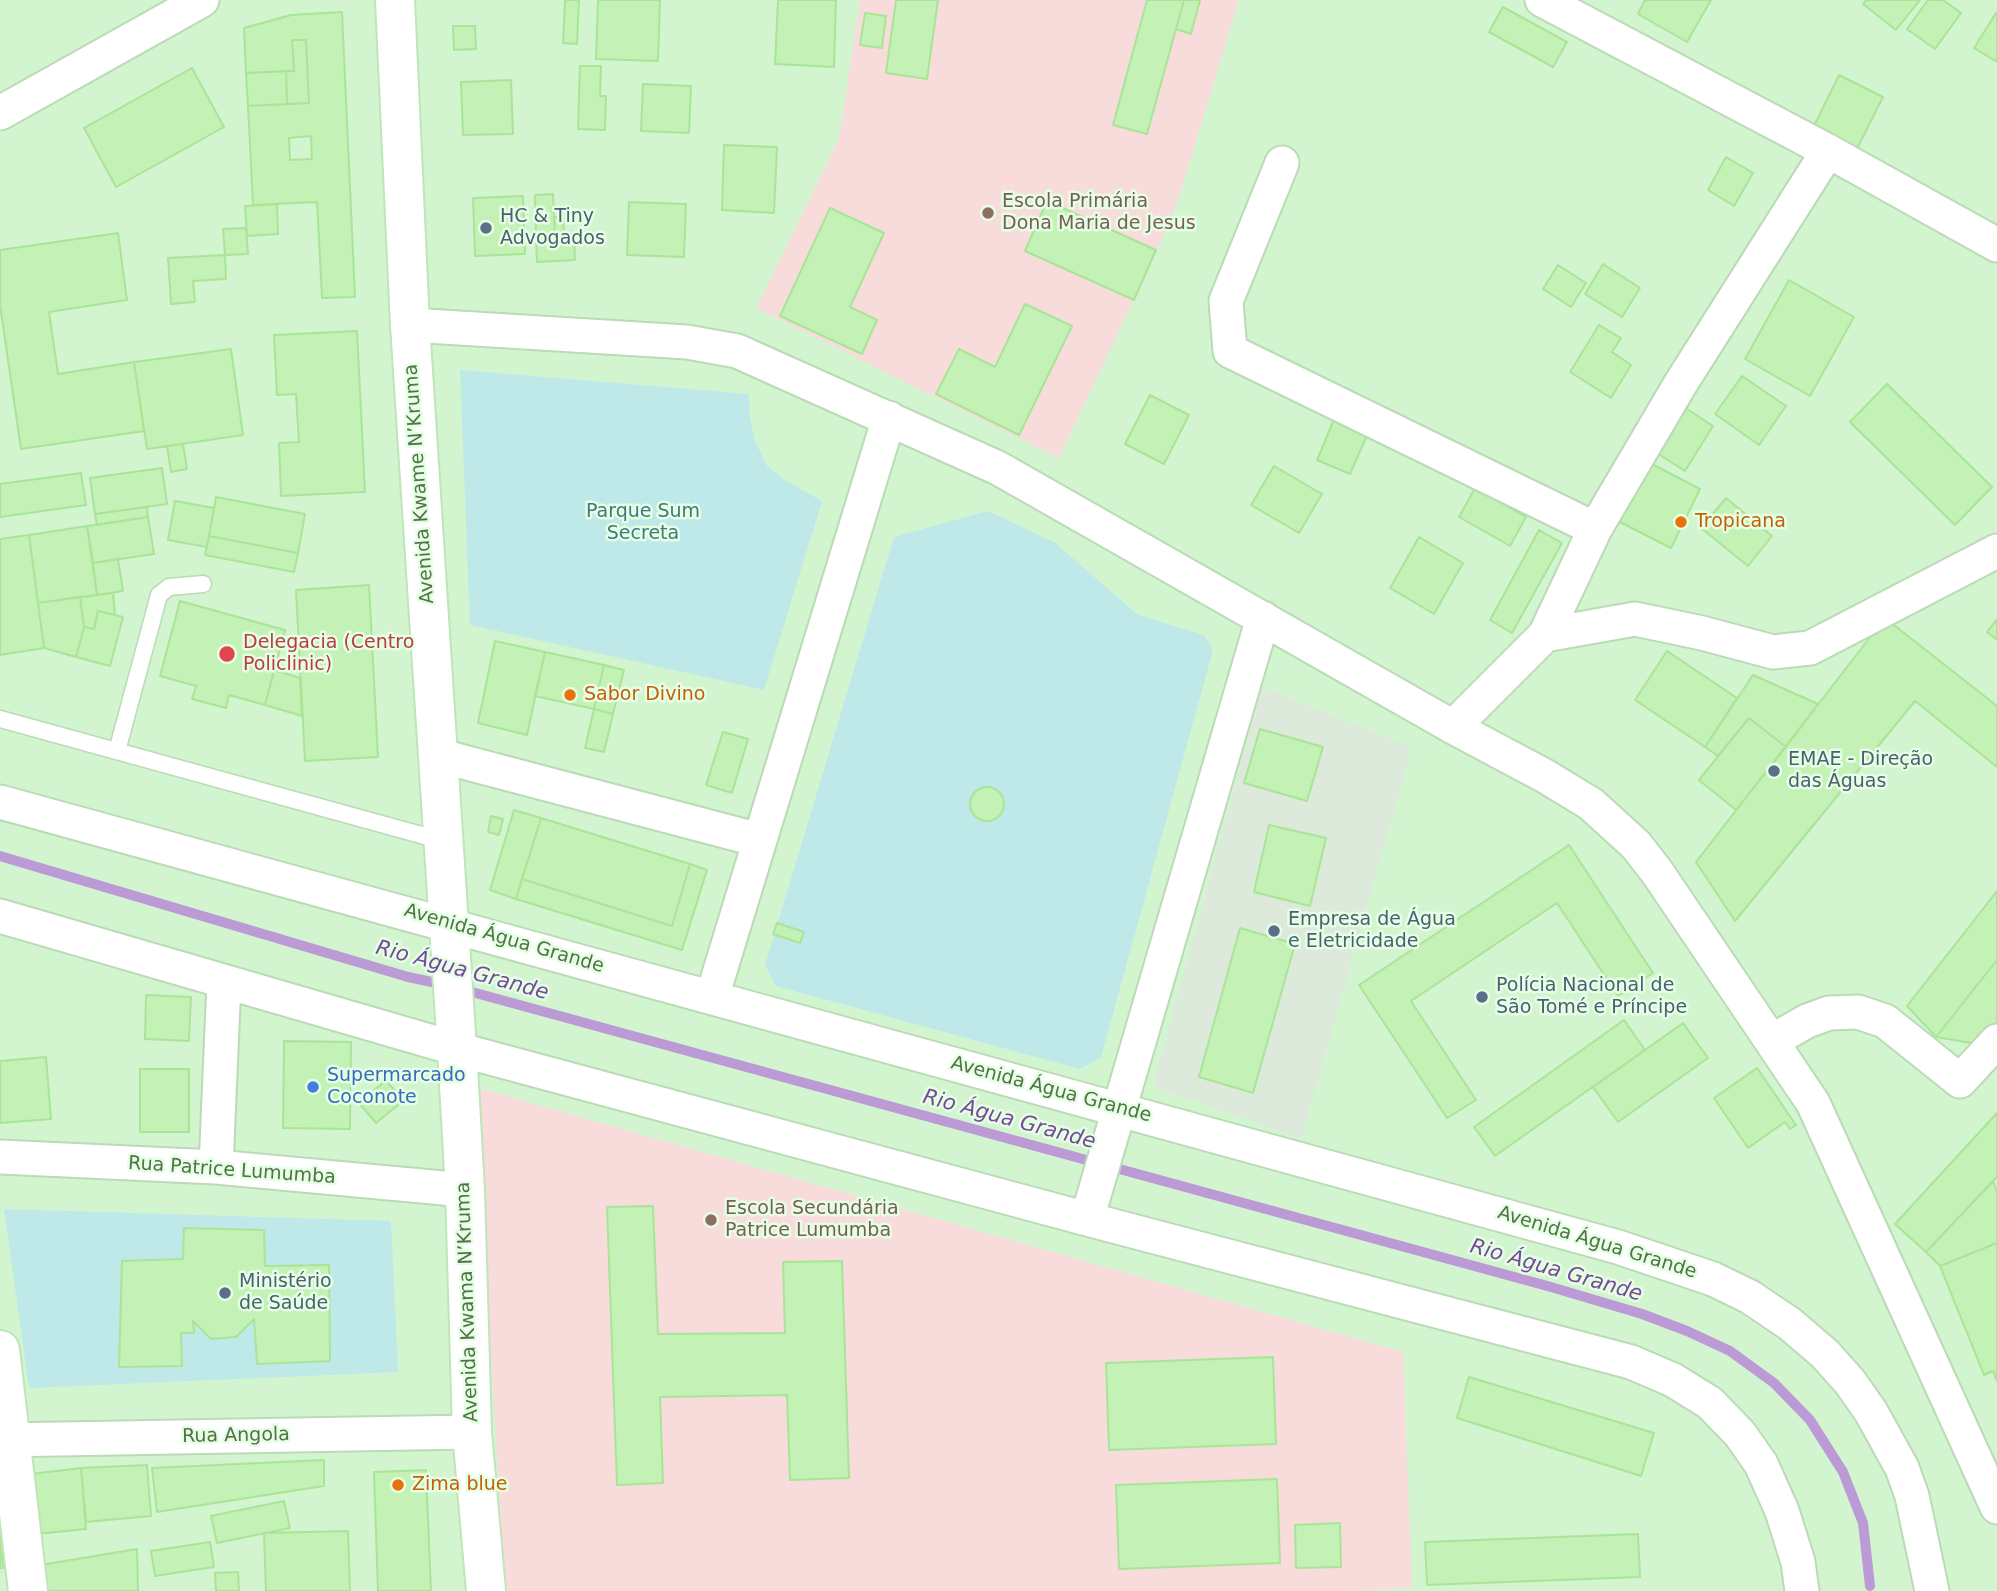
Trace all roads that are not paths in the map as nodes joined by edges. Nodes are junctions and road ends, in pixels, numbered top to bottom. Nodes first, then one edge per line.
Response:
1 (202, 0) edge
2 (395, 0) edge
3 (1542, 0) edge
4 (0, 113) edge
5 (1828, 151) junction
6 (1282, 163) dead end
7 (1997, 245) edge
8 (410, 325) junction
9 (889, 418) junction
10 (1595, 529) junction
11 (1997, 551) edge
12 (204, 584) dead end
13 (1263, 618) junction
14 (1545, 635) junction
15 (0, 719) edge
16 (1453, 727) junction
17 (117, 751) junction
18 (437, 755) junction
19 (0, 802) edge
20 (759, 840) junction
21 (443, 841) junction
22 (0, 916) edge
23 (449, 924) junction
24 (452, 968) joint
25 (224, 982) junction
26 (712, 997) junction
27 (456, 1031) junction
28 (1772, 1041) junction
29 (1997, 1041) edge
30 (1118, 1109) junction
31 (0, 1157) edge
32 (216, 1167) junction
33 (465, 1190) junction
34 (1091, 1207) junction
35 (0, 1350) edge
36 (472, 1432) junction
37 (5, 1440) edge
38 (1997, 1507) edge
39 (28, 1591) edge
40 (486, 1591) edge
41 (1802, 1591) edge
42 (1932, 1591) edge

1 - 4 street
2 - 8 street, Avenida Kwame N’Kruma
3 - 5 street
5 - 7 street
5 - 10 street
6 - 10 street
8 - 9 street
8 - 18 street, Avenida Kwame N’Kruma
9 - 13 street
9 - 20 street
10 - 14 street
11 - 14 street
12 - 17 lane
13 - 16 street
13 - 30 street
14 - 16 street
15 - 17 lane
16 - 28 street
17 - 21 lane
18 - 20 street
18 - 21 street, Avenida Kwame N’Kruma
19 - 23 street, Avenida Água Grande
20 - 26 street
21 - 23 street, Avenida Kwame N’Kruma
22 - 25 street
23 - 24 street, Avenida Kwame N’Kruma
23 - 26 street, Avenida Água Grande
24 - 27 street, Avenida Kwama N’Kruma
25 - 27 street
25 - 32 street
26 - 30 street, Avenida Água Grande
27 - 33 street, Avenida Kwama N’Kruma
27 - 34 street
28 - 29 street
28 - 38 street
30 - 34 street
30 - 42 street, Avenida Água Grande
31 - 32 street, Rua Patrice Lumumba
32 - 33 street, Rua Patrice Lumumba
33 - 36 street, Avenida Kwama N’Kruma
34 - 41 street
35 - 37 street
36 - 37 street, Rua Angola
36 - 40 street, Avenida Kwama N’Kruma
37 - 39 street

